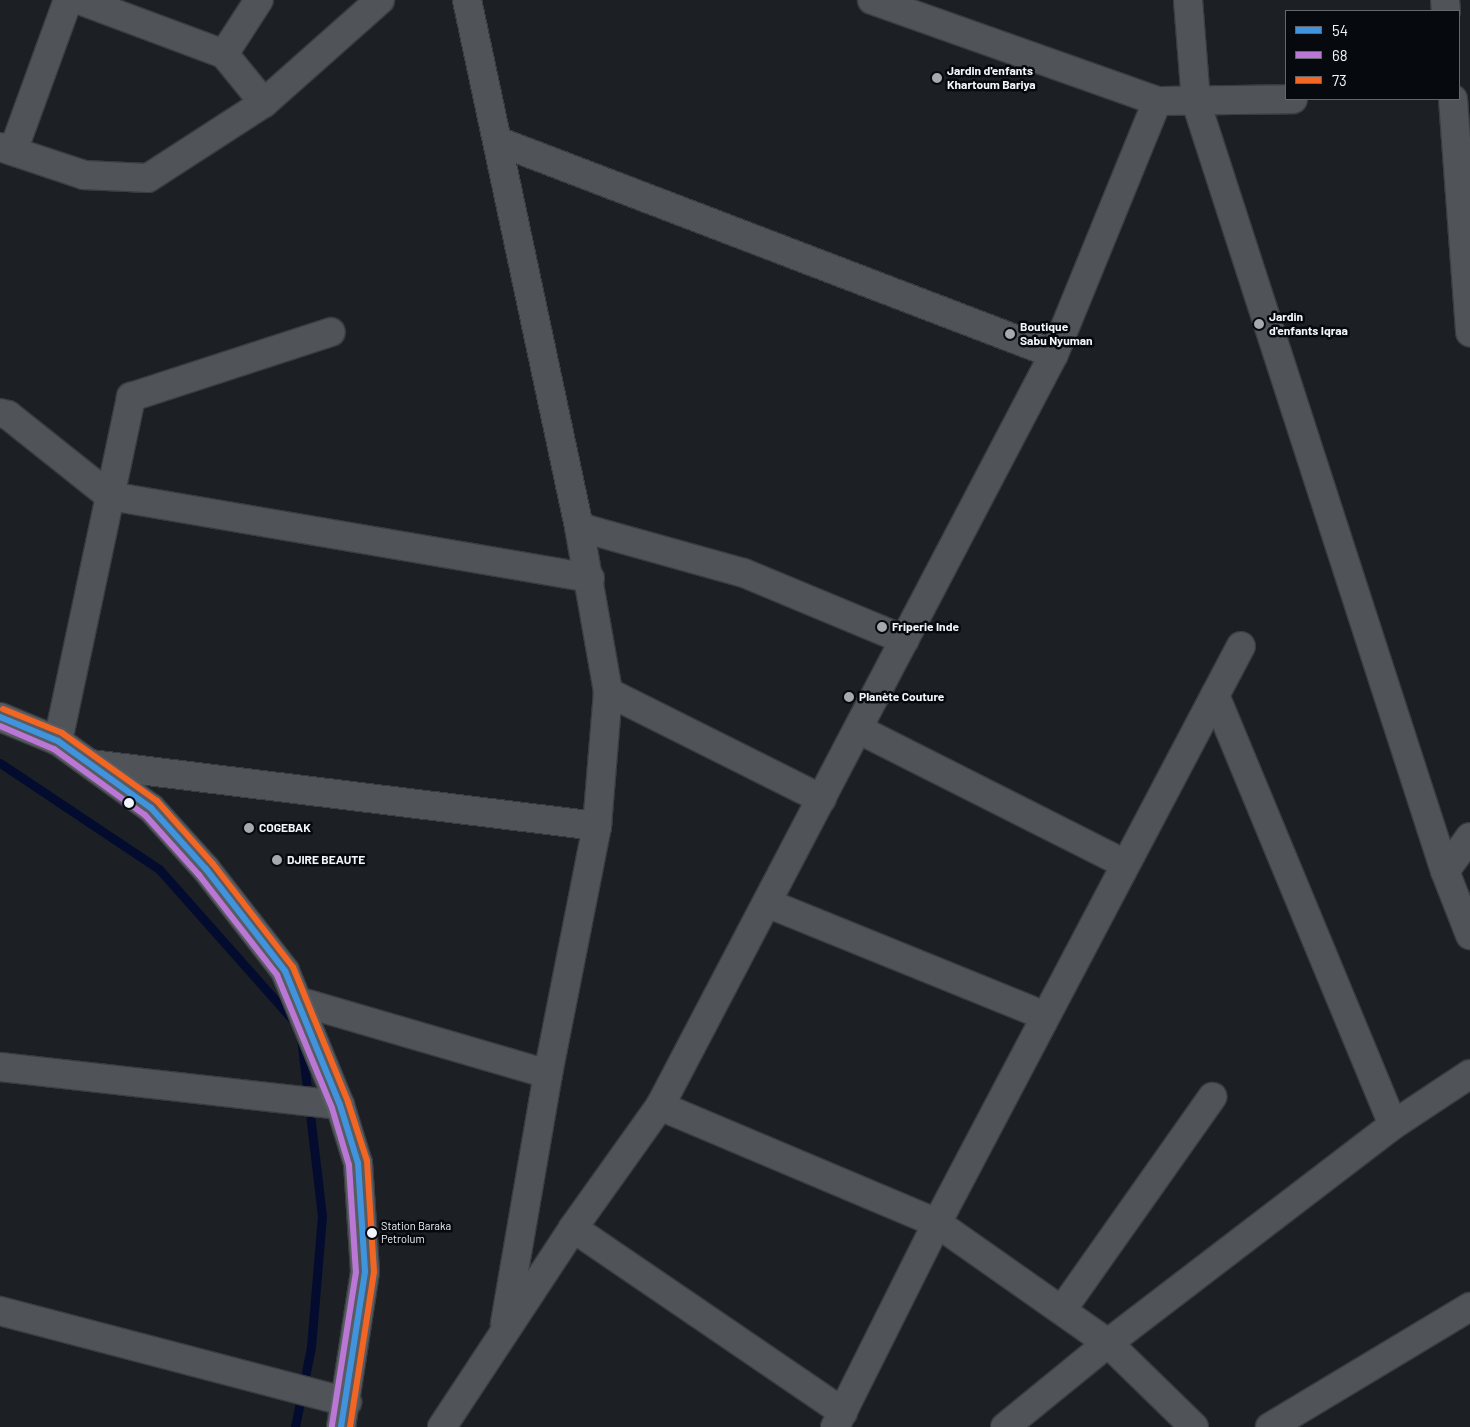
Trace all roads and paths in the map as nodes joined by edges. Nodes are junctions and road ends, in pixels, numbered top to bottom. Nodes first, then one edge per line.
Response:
1 (68, 0) edge
2 (79, 0) edge
3 (260, 0) edge
4 (380, 0) edge
5 (467, 0) edge
6 (872, 0) edge
7 (1188, 0) edge
8 (905, 7) edge
9 (224, 54) junction
10 (1285, 99) edge
11 (1453, 100) edge
12 (1157, 101) junction
13 (1196, 102) junction
14 (264, 104) junction
15 (500, 142) junction
16 (6, 149) edge
17 (331, 332) dead end
18 (1470, 332) edge
19 (1054, 354) junction
20 (0, 413) edge
21 (110, 496) junction
22 (579, 527) junction
23 (590, 578) junction
24 (904, 640) junction
25 (1241, 646) dead end
26 (608, 692) junction
27 (1215, 695) junction
28 (0, 717) edge
29 (858, 729) junction
30 (58, 741) junction
31 (91, 764) junction
32 (822, 799) junction
33 (597, 826) junction
34 (1470, 837) edge
35 (1125, 864) junction
36 (1445, 871) junction
37 (767, 903) junction
38 (1470, 935) edge
39 (298, 1001) junction
40 (1045, 1016) junction
41 (0, 1067) edge
42 (548, 1074) junction
43 (1470, 1074) edge
44 (1212, 1097) dead end
45 (340, 1105) junction
46 (660, 1106) junction
47 (1392, 1125) junction
48 (937, 1223) junction
49 (572, 1228) junction
50 (1470, 1306) edge
51 (1062, 1310) junction
52 (0, 1312) edge
53 (503, 1335) junction
54 (1108, 1343) junction
55 (344, 1414) edge
56 (839, 1420) edge
57 (442, 1427) edge
58 (1005, 1427) edge
59 (1194, 1427) edge
60 (1270, 1427) edge

1 - 16 street
2 - 9 street
3 - 9 street
4 - 14 street
5 - 15 street
6 - 8 street
7 - 13 street
8 - 12 street
9 - 14 street
10 - 13 street
11 - 18 street
12 - 13 street
12 - 19 street
13 - 36 street
14 - 16 street
15 - 19 street
15 - 22 street
17 - 21 street
19 - 24 street
20 - 21 street
21 - 23 street
21 - 30 street
22 - 23 street
22 - 24 street
23 - 26 street
24 - 29 street
25 - 27 street
26 - 32 street
26 - 33 street
27 - 35 street
27 - 47 street
28 - 30 main road
29 - 32 street
29 - 35 street
30 - 31 main road
31 - 33 street
31 - 39 main road
32 - 37 street
33 - 42 street
34 - 36 street
35 - 40 street
36 - 38 street
37 - 40 street
37 - 46 street
39 - 42 street
39 - 45 main road
40 - 48 street
41 - 45 street
42 - 53 street
43 - 47 street
44 - 51 street
45 - 55 main road
46 - 48 street
46 - 49 street
47 - 54 street
48 - 51 street
48 - 56 street
49 - 53 street
49 - 56 street
50 - 60 street
51 - 54 street
52 - 55 street
53 - 57 street
54 - 58 street
54 - 59 street

